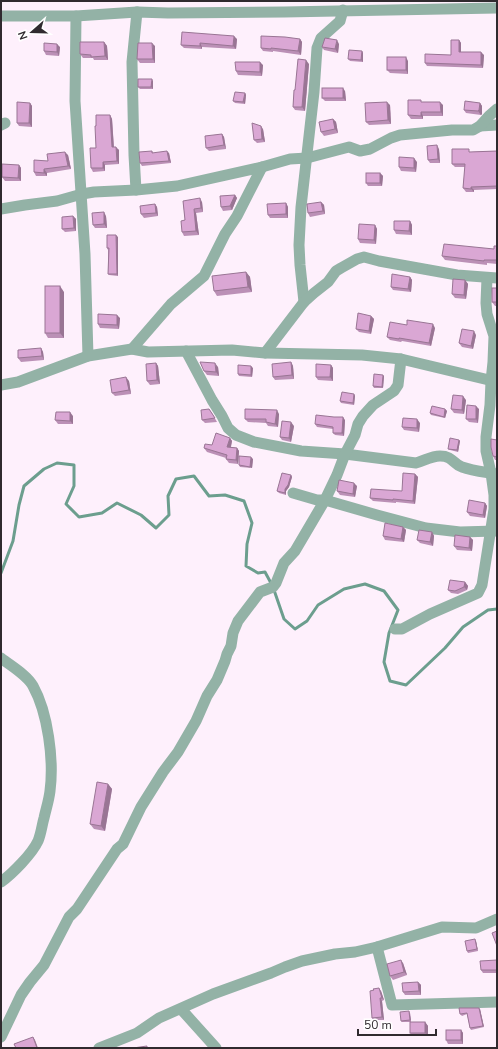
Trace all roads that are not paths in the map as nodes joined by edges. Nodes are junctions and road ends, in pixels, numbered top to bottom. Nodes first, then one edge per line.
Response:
1 (497, 8) edge
2 (343, 10) junction
3 (137, 12) junction
4 (1, 16) edge
5 (76, 16) junction
6 (497, 109) edge
7 (497, 125) edge
8 (480, 126) junction
9 (307, 158) junction
10 (262, 167) junction
11 (136, 190) junction
12 (82, 194) junction
13 (1, 209) edge
14 (492, 278) edge
15 (304, 302) junction
16 (132, 349) junction
17 (186, 351) junction
18 (265, 353) junction
19 (88, 356) junction
20 (401, 359) junction
21 (494, 382) edge
22 (1, 385) edge
23 (345, 454) junction
24 (494, 474) edge
25 (293, 493) dead end
26 (325, 500) junction
27 (494, 531) edge
28 (395, 628) dead end
29 (1, 658) edge
30 (1, 882) edge
31 (497, 919) edge
32 (377, 947) junction
33 (497, 1002) edge
34 (181, 1009) junction
35 (1, 1037) edge
36 (100, 1048) edge
37 (216, 1048) edge

1 - 2 street
2 - 3 street
2 - 9 street
3 - 5 street
3 - 11 street
4 - 5 street
5 - 12 street
6 - 8 street
7 - 8 street
8 - 9 street
9 - 10 street
9 - 15 street
10 - 11 street
10 - 16 street
11 - 12 street
12 - 13 street
12 - 19 street
14 - 15 street
14 - 21 street
15 - 18 street
16 - 17 street
16 - 19 street
17 - 18 street
17 - 23 street
18 - 20 street
19 - 22 street
20 - 21 street
20 - 23 street
21 - 24 street
23 - 24 street
23 - 26 street
24 - 27 street
25 - 26 street
26 - 27 street
26 - 35 street
27 - 28 street
29 - 30 street
31 - 32 street
32 - 33 street
32 - 34 street
34 - 36 street
34 - 37 street

